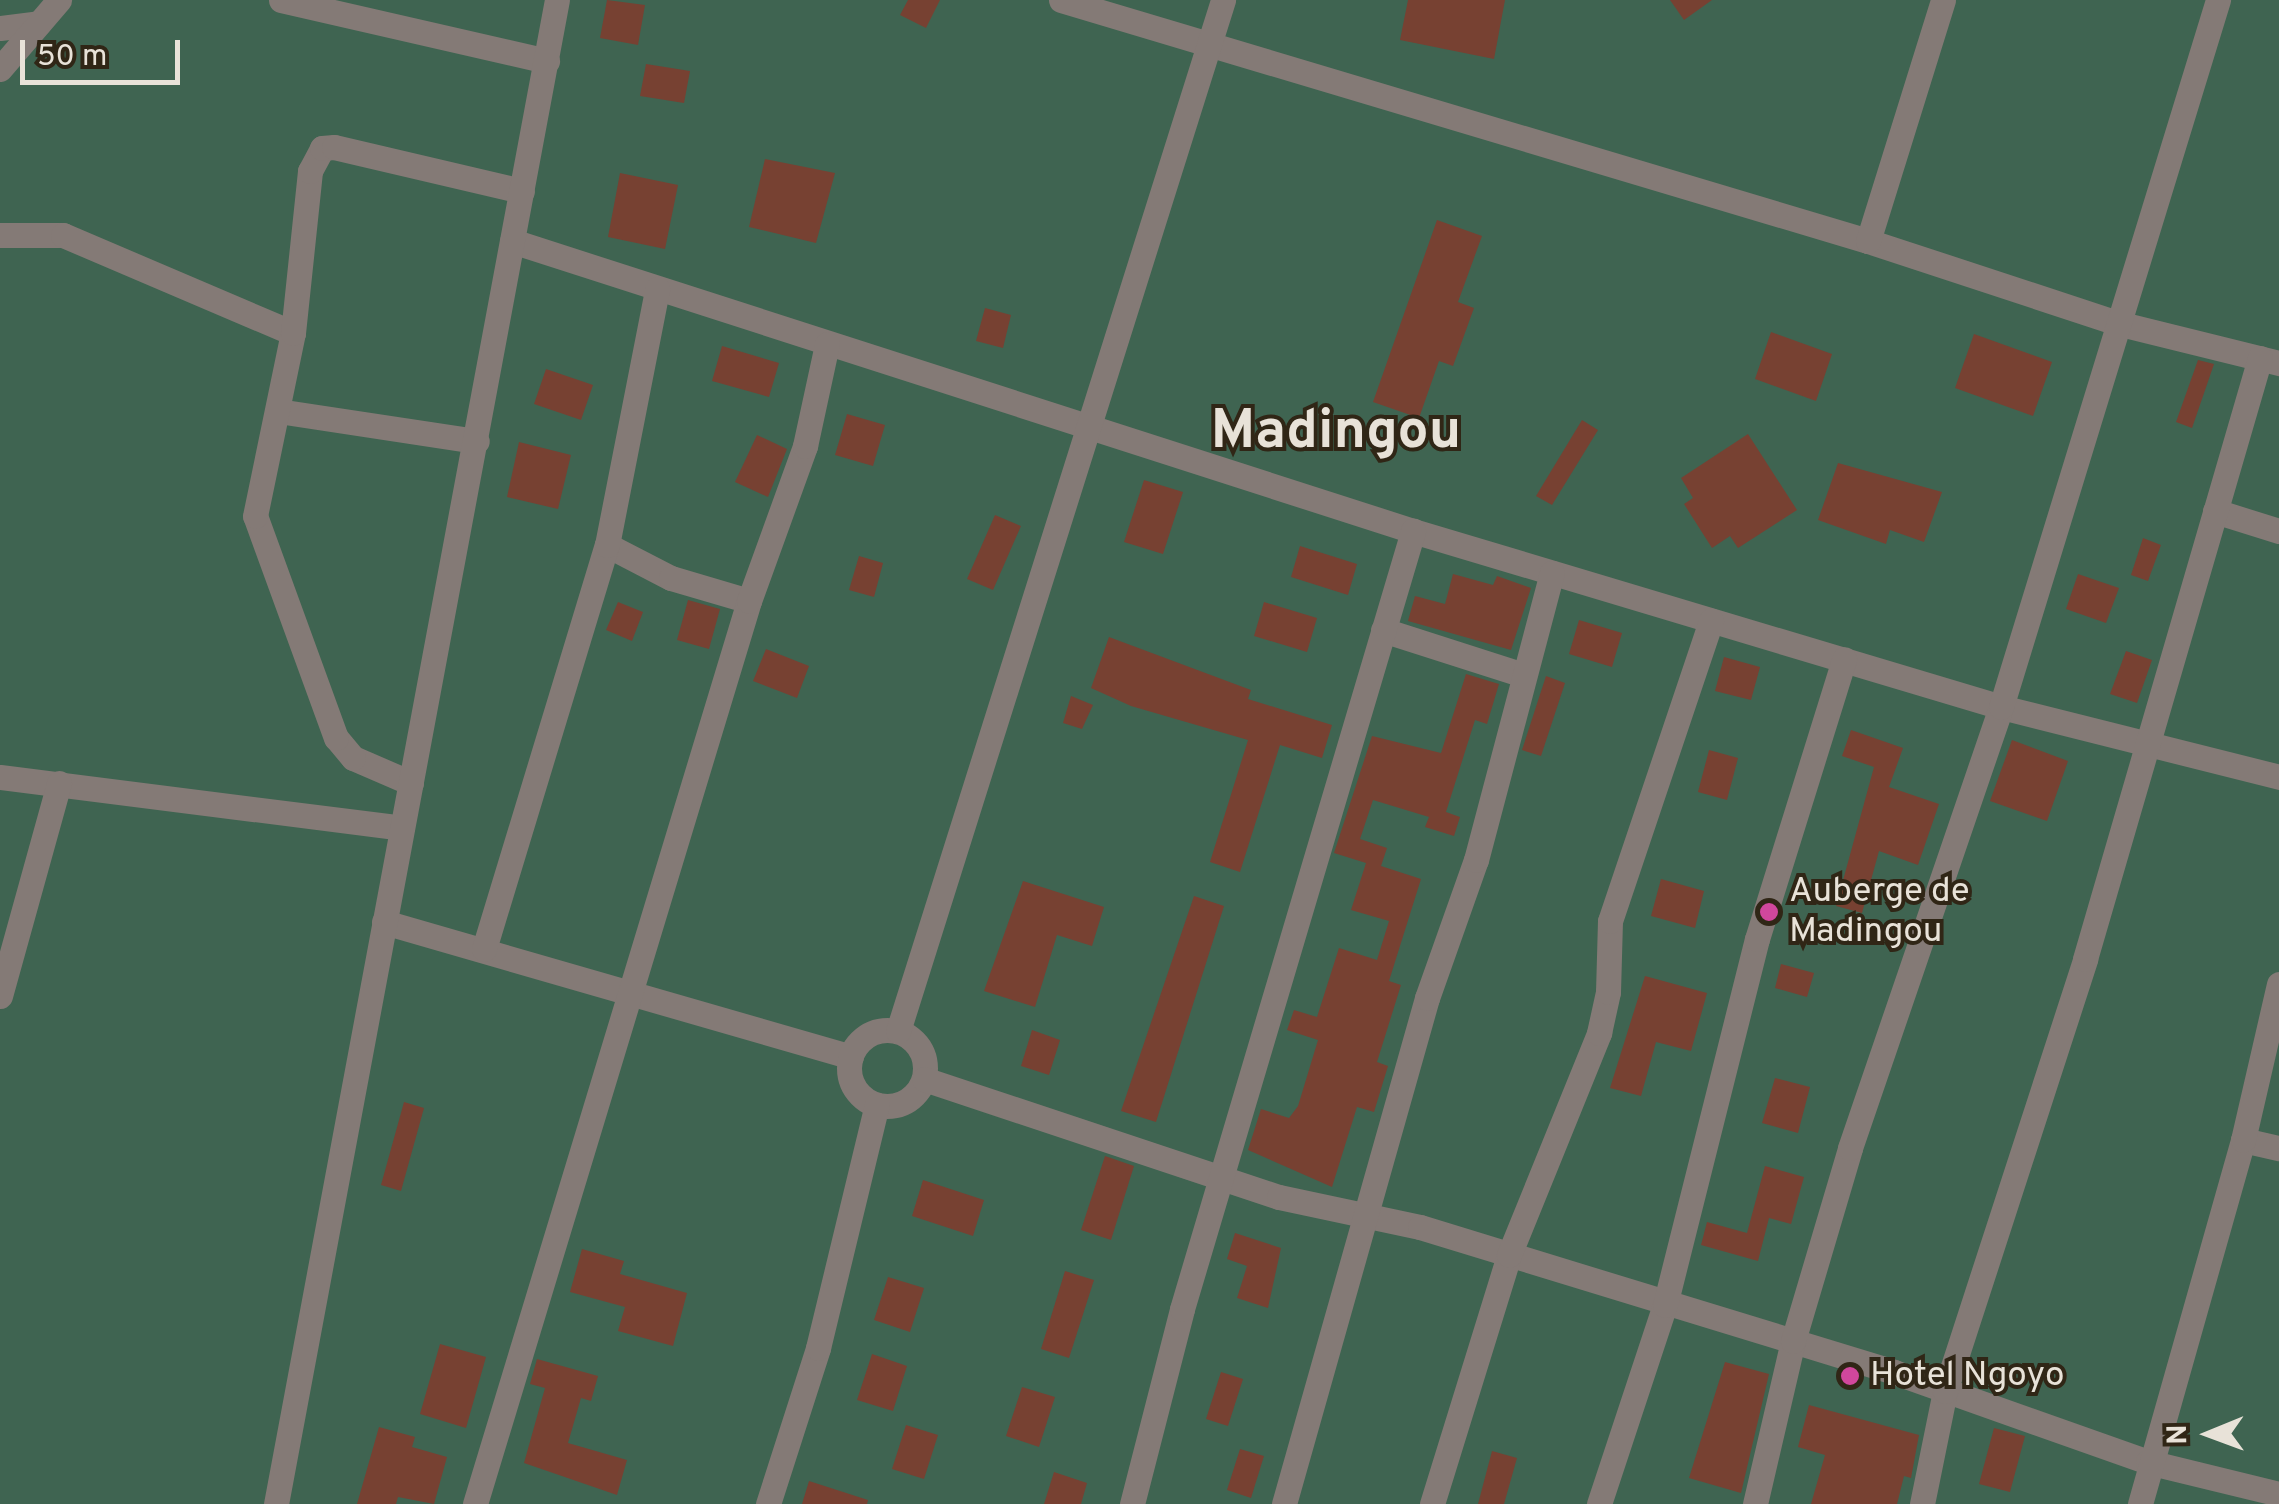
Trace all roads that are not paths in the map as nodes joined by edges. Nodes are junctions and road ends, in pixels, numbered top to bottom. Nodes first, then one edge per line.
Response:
1 (59, 0) edge
2 (282, 0) edge
3 (557, 0) edge
4 (1061, 0) edge
5 (1223, 0) edge
6 (1943, 0) edge
7 (2218, 0) edge
8 (39, 24) junction
9 (0, 28) edge
10 (1208, 45) junction
11 (546, 61) junction
12 (0, 69) edge
13 (522, 191) junction
14 (0, 235) edge
15 (1868, 241) junction
16 (512, 242) junction
17 (656, 288) junction
18 (2121, 324) junction
19 (293, 333) junction
20 (827, 344) junction
21 (2269, 360) edge
22 (278, 412) junction
23 (1089, 425) junction
24 (477, 440) junction
25 (2214, 511) junction
26 (1413, 530) junction
27 (2279, 531) edge
28 (607, 545) junction
29 (1552, 572) junction
30 (749, 602) junction
31 (1711, 621) junction
32 (1383, 630) junction
33 (1844, 659) junction
34 (1523, 675) junction
35 (2001, 706) junction
36 (2148, 746) junction
37 (0, 777) edge
38 (2279, 777) edge
39 (59, 783) junction
40 (411, 783) junction
41 (402, 828) junction
42 (384, 922) junction
43 (484, 949) junction
44 (2279, 984) edge
45 (632, 990) junction
46 (0, 996) edge
47 (898, 1032) junction
48 (851, 1057) junction
49 (924, 1079) junction
50 (877, 1105) junction
51 (2243, 1140) junction
52 (2279, 1148) edge
53 (1220, 1178) junction
54 (1370, 1217) junction
55 (1509, 1255) junction
56 (1665, 1305) junction
57 (1793, 1341) junction
58 (1945, 1391) junction
59 (2148, 1462) junction
60 (2279, 1494) edge
61 (276, 1504) edge
62 (475, 1504) edge
63 (768, 1504) edge
64 (1132, 1504) edge
65 (1284, 1504) edge
66 (1432, 1504) edge
67 (1599, 1504) edge
68 (1754, 1504) edge
69 (1922, 1504) edge
70 (2140, 1504) edge

1 - 8 street
2 - 11 street
3 - 11 street
4 - 10 street
5 - 10 street
6 - 15 street
7 - 18 street
8 - 9 street
8 - 12 street
10 - 15 street
10 - 23 street
11 - 13 street
13 - 16 street
13 - 19 street
14 - 19 street
15 - 18 street
16 - 17 street
16 - 24 street
17 - 20 street
17 - 28 street
18 - 21 street
18 - 35 street
19 - 22 street
20 - 23 street
20 - 30 street
21 - 25 street
22 - 24 street
22 - 40 street
23 - 26 street
23 - 47 street
24 - 40 street
25 - 27 street
25 - 36 street
26 - 29 street
26 - 32 street
28 - 30 street
28 - 43 street
29 - 31 street
29 - 34 street
30 - 45 street
31 - 33 street
31 - 55 street
32 - 34 street
32 - 53 street
33 - 35 street
33 - 56 street
34 - 54 street
35 - 36 street
35 - 57 street
36 - 38 street
36 - 58 street
37 - 39 street
39 - 41 street
39 - 46 street
40 - 41 street
41 - 42 street
42 - 43 street
42 - 61 street
43 - 45 street
44 - 51 street
45 - 48 street
45 - 62 street
47 - 48 street
47 - 49 street
48 - 50 street
49 - 50 street
49 - 53 street
50 - 63 street
51 - 52 street
51 - 59 street
53 - 54 street
53 - 64 street
54 - 55 street
54 - 65 street
55 - 56 street
55 - 66 street
56 - 57 street
56 - 67 street
57 - 58 street
57 - 68 street
58 - 59 street
58 - 69 street
59 - 60 street
59 - 70 street

